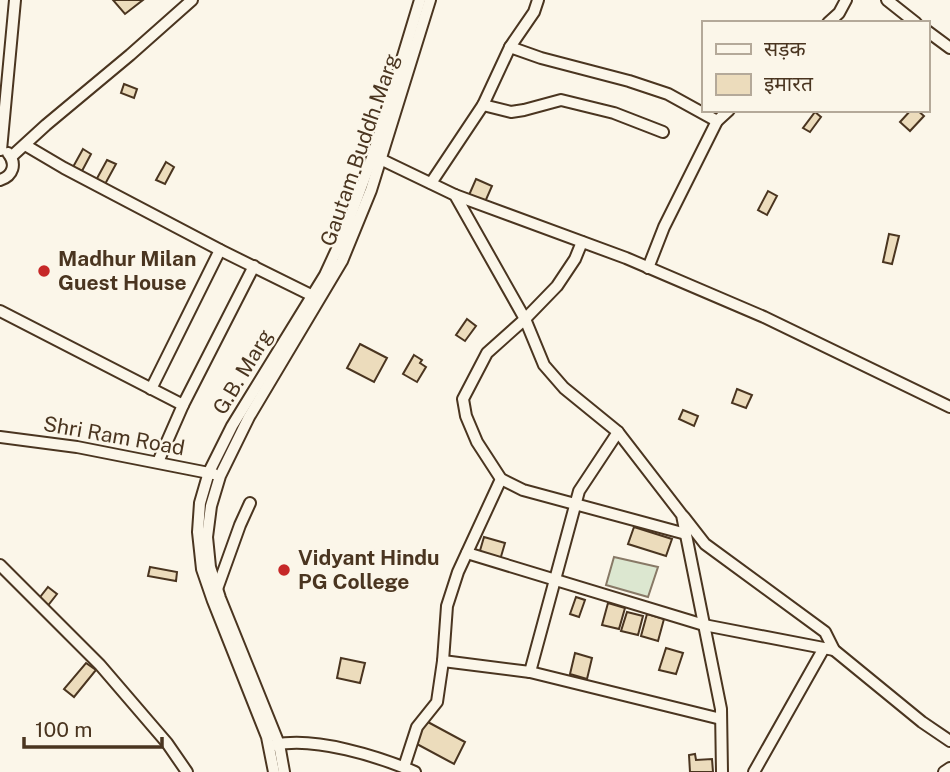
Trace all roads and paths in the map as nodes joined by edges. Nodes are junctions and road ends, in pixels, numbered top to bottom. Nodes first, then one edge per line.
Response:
1 (15, 0) edge
2 (192, 0) edge
3 (419, 0) edge
4 (430, 0) edge
5 (538, 0) edge
6 (845, 0) edge
7 (887, 0) edge
8 (830, 21) edge
9 (913, 21) edge
10 (929, 32) edge
11 (510, 47) junction
12 (950, 48) edge
13 (484, 105) junction
14 (727, 112) edge
15 (717, 121) junction
16 (663, 132) dead end
17 (25, 145) junction
18 (0, 150) edge
19 (11, 157) junction
20 (377, 157) junction
21 (0, 180) edge
22 (431, 183) junction
23 (455, 195) junction
24 (582, 242) junction
25 (220, 250) junction
26 (254, 266) junction
27 (648, 268) junction
28 (316, 297) junction
29 (0, 311) edge
30 (525, 319) junction
31 (151, 389) junction
32 (183, 405) junction
33 (950, 407) edge
34 (618, 432) junction
35 (0, 437) edge
36 (158, 462) junction
37 (215, 474) junction
38 (501, 479) junction
39 (250, 503) dead end
40 (575, 504) junction
41 (682, 515) junction
42 (686, 534) junction
43 (467, 553) junction
44 (0, 565) edge
45 (555, 580) junction
46 (217, 589) junction
47 (704, 625) junction
48 (829, 649) junction
49 (443, 661) junction
50 (530, 671) junction
51 (721, 719) junction
52 (950, 741) edge
53 (274, 745) junction
54 (404, 767) junction
55 (950, 768) edge
56 (187, 772) edge
57 (274, 772) edge
58 (285, 772) edge
59 (415, 772) edge
60 (722, 772) edge
61 (754, 772) edge
62 (944, 772) edge

1 - 18 street
2 - 17 street
3 - 20 street
4 - 20 street, Gautam Buddh Marg
5 - 11 street
6 - 8 street
7 - 9 street
10 - 12 street
11 - 13 street
11 - 15 street
13 - 16 street
13 - 22 street
14 - 15 street
15 - 27 street
17 - 19 street
17 - 25 street
18 - 19 street
19 - 21 street
20 - 22 street
20 - 28 street, Gautam Buddh Marg
22 - 23 street
23 - 24 street
23 - 30 street
24 - 27 street
24 - 30 street
25 - 26 street
25 - 31 street
26 - 28 street
26 - 32 street
27 - 33 street
28 - 37 street, G.B. Marg
29 - 31 street
30 - 34 street
30 - 38 street
31 - 32 street
32 - 36 street
34 - 40 street
34 - 41 street
35 - 36 street, Shri Ram Road
36 - 37 street, Shri Ram Road
37 - 46 street
37 - 53 street, G.B. Marg
38 - 40 street
38 - 43 street
39 - 46 street
40 - 42 street
40 - 45 street
41 - 42 street
41 - 48 street
42 - 47 street
43 - 45 street
43 - 49 street
44 - 56 street
45 - 47 street
45 - 50 street
46 - 53 street
47 - 48 street
47 - 51 street
48 - 52 street
48 - 61 street
49 - 50 street
49 - 54 street
50 - 51 street
51 - 60 street
53 - 54 street
53 - 57 street, G.B. Marg
53 - 58 street
54 - 59 street
55 - 62 street

